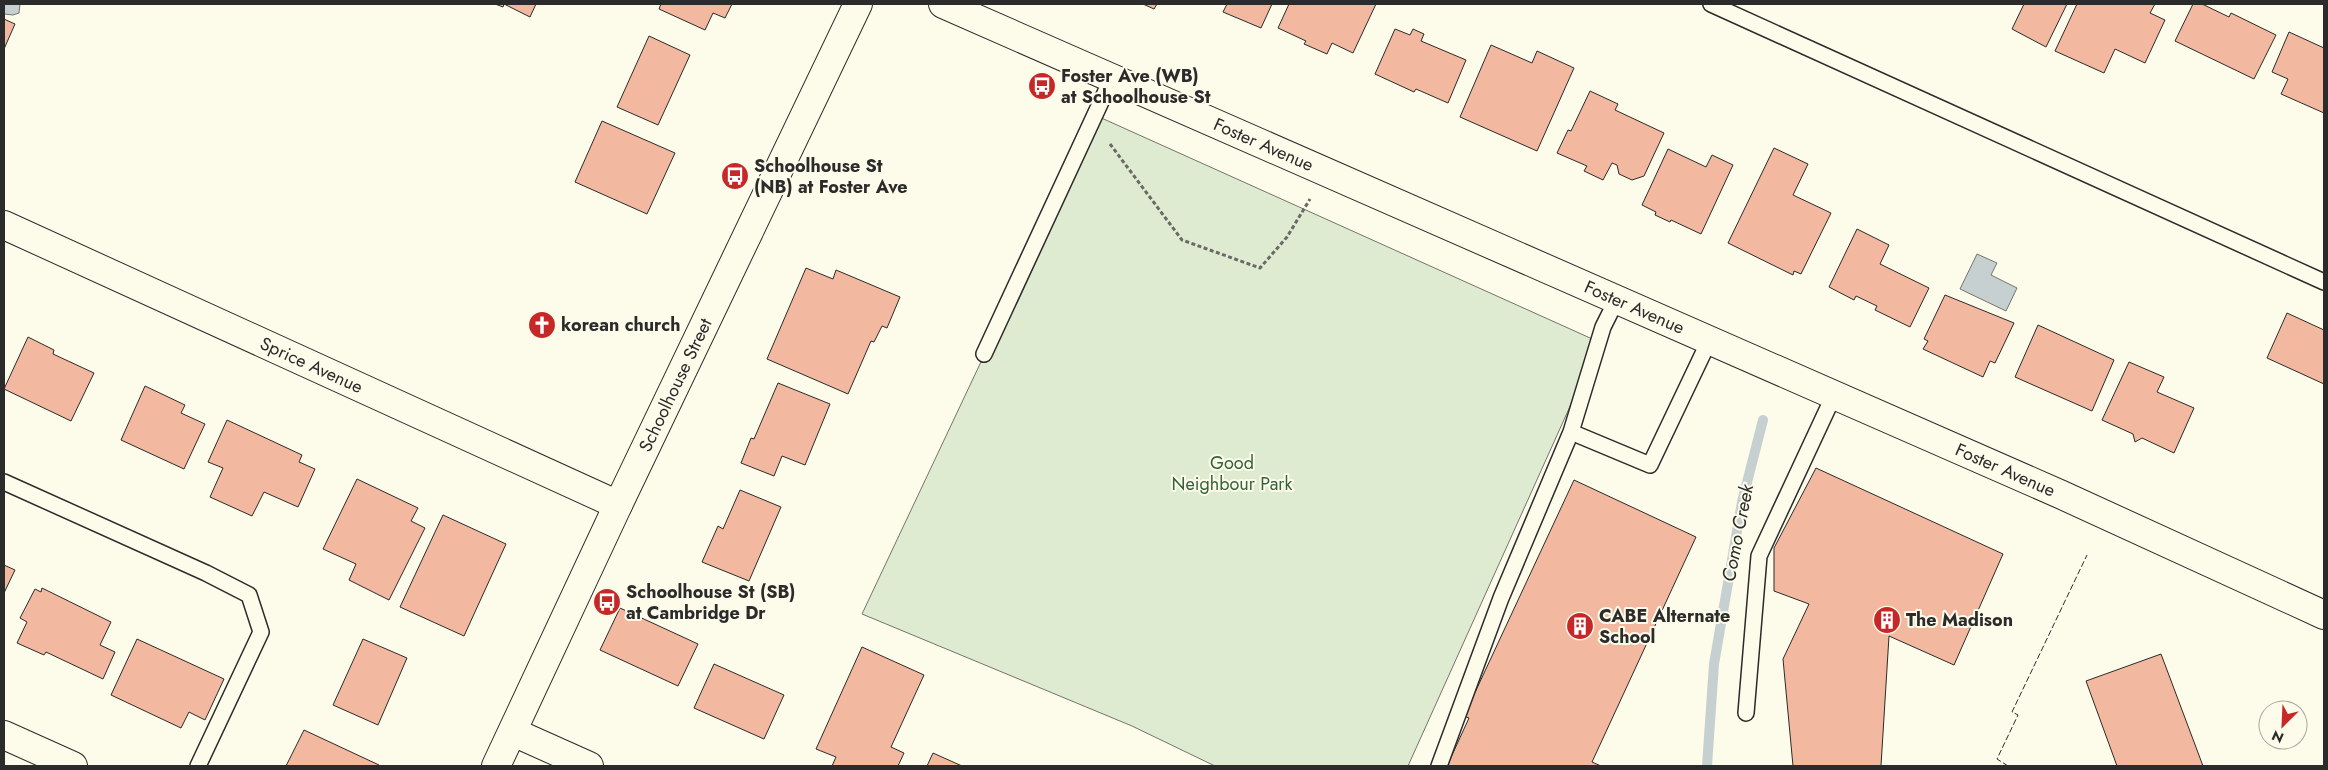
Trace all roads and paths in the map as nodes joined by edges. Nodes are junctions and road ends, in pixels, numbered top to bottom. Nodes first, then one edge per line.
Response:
1 (858, 4) edge
2 (943, 4) edge
3 (1711, 4) edge
4 (1112, 78) junction
5 (1096, 110) junction
6 (1311, 197) dead end
7 (4, 225) edge
8 (2324, 282) edge
9 (1616, 300) junction
10 (1710, 341) junction
11 (984, 354) dead end
12 (1834, 395) junction
13 (1571, 432) junction
14 (4, 482) edge
15 (618, 504) junction
16 (2324, 615) edge
17 (1746, 713) dead end
18 (513, 732) junction
19 (4, 735) edge
20 (73, 766) edge
21 (198, 766) edge
22 (496, 766) edge
23 (589, 766) edge
24 (1439, 766) edge

1 - 15 street, Schoolhouse Street
2 - 4 street, Foster Avenue
3 - 8 lane
4 - 5 lane
4 - 9 street, Foster Avenue
5 - 6 path
5 - 11 lane
7 - 15 street, Sprice Avenue
9 - 10 street, Foster Avenue
9 - 13 lane
10 - 12 street, Foster Avenue
10 - 13 lane
12 - 16 street, Foster Avenue
12 - 17 lane
13 - 24 lane
14 - 21 lane
15 - 18 street, Schoolhouse Street
18 - 22 street, Schoolhouse Street
18 - 23 street
19 - 20 street

